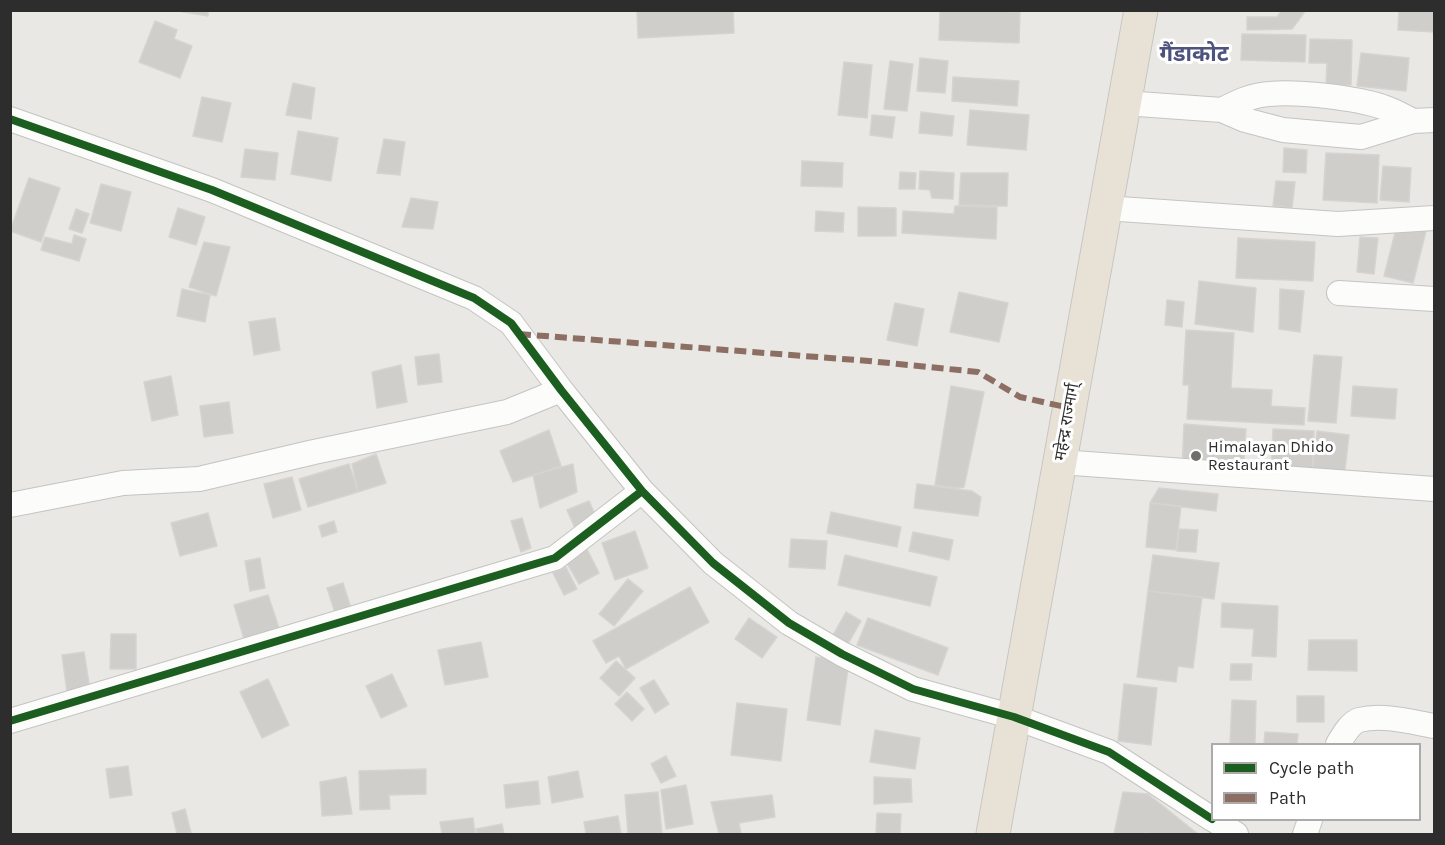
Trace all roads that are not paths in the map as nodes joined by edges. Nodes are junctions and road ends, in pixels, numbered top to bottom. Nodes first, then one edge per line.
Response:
1 (1141, 10) edge
2 (1124, 103) junction
3 (1222, 110) junction
4 (10, 119) edge
5 (1424, 120) edge
6 (1105, 208) junction
7 (1434, 218) edge
8 (1339, 293) dead end
9 (1434, 299) edge
10 (561, 390) junction
11 (1060, 462) junction
12 (1434, 489) edge
13 (642, 490) junction
14 (10, 505) edge
15 (1014, 717) junction
16 (10, 721) edge
17 (1434, 726) edge
18 (1339, 743) edge
19 (1211, 818) edge
20 (1216, 821) edge
21 (993, 834) edge
22 (1236, 834) edge

1 - 2 highway, महेन्द्र राज्मार्ग्
2 - 3 street
2 - 6 highway, महेन्द्र राज्मार्ग्
3 - 5 street
3 - 5 street
4 - 10 street
6 - 7 street
6 - 11 highway, महेन्द्र राज्मार्ग्
8 - 9 street
10 - 13 street
10 - 14 street
11 - 12 street
11 - 15 highway, महेन्द्र राज्मार्ग्
13 - 15 street
13 - 16 street
15 - 19 street
15 - 21 highway, महेन्द्र राज्मार्ग्
17 - 18 street
20 - 22 street

